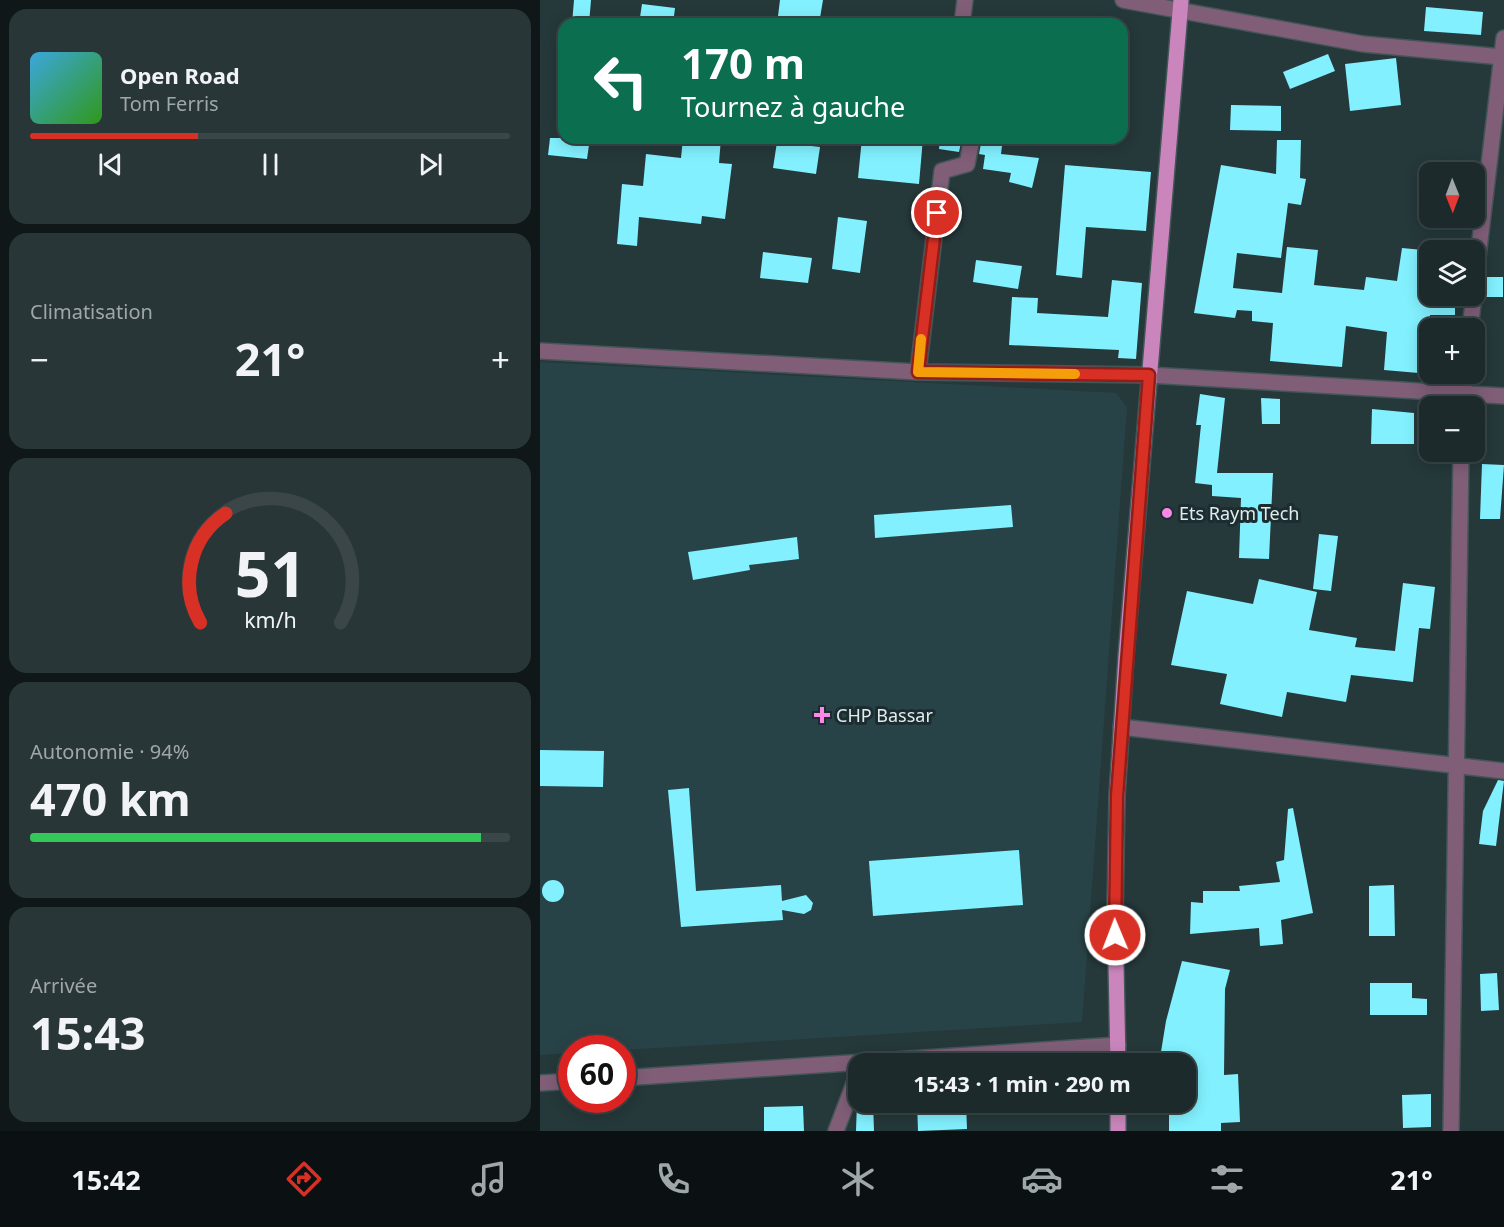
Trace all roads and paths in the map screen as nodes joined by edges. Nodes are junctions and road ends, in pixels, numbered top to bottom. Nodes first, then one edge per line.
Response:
1 (965, 0) edge
2 (1123, 0) edge
3 (1181, 4) edge
4 (963, 18) edge
5 (1504, 38) edge
6 (1502, 57) junction
7 (971, 144) edge
8 (1480, 240) edge
9 (540, 351) edge
10 (918, 372) junction
11 (1149, 375) junction
12 (1504, 396) edge
13 (1419, 397) edge
14 (1485, 398) edge
15 (1461, 462) edge
16 (1121, 727) junction
17 (1455, 764) junction
18 (1504, 771) edge
19 (1118, 1045) junction
20 (1020, 1053) edge
21 (1118, 1053) edge
22 (848, 1067) edge
23 (636, 1077) edge
24 (558, 1082) edge
25 (540, 1083) edge
26 (848, 1100) edge
27 (1118, 1113) edge
28 (836, 1131) edge
29 (1118, 1131) edge
30 (1451, 1131) edge

1 - 4 street
2 - 3 street
3 - 6 street
3 - 11 main road
5 - 6 street
6 - 8 street
7 - 10 street
9 - 10 street
10 - 11 street
11 - 13 street
11 - 16 main road
12 - 14 street
15 - 17 street
16 - 17 street
16 - 19 main road
17 - 18 street
17 - 30 street
19 - 20 street
19 - 21 main road
22 - 23 street
24 - 25 street
26 - 28 street
27 - 29 main road

